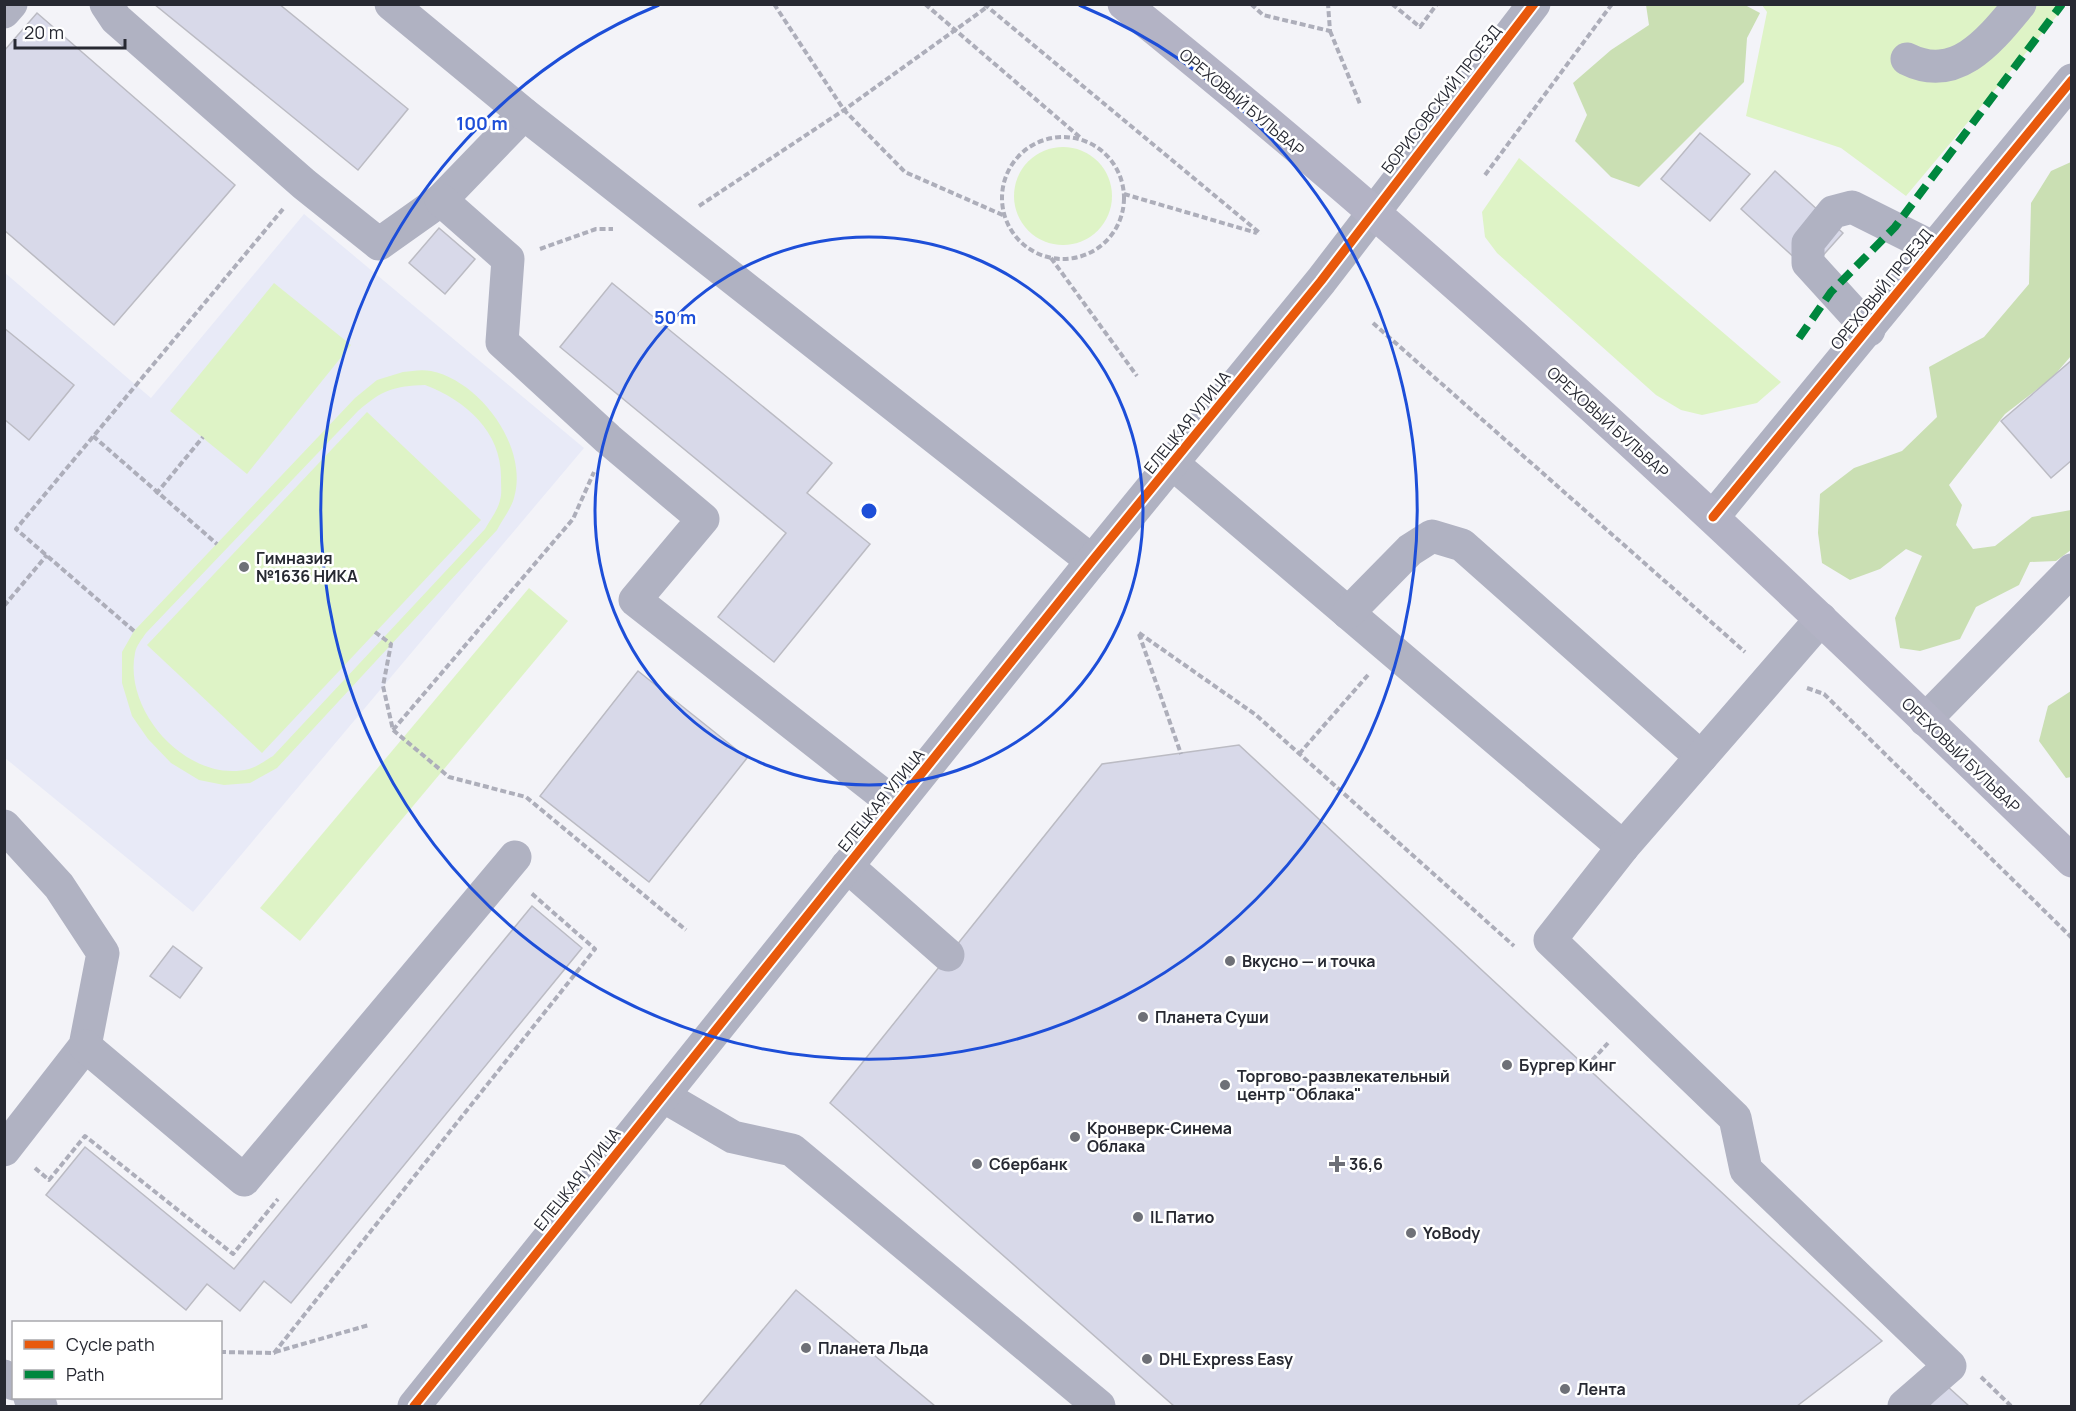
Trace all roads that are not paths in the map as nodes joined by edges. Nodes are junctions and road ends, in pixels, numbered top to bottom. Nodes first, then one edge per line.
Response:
1 (11, 4) edge
2 (82, 4) edge
3 (391, 4) edge
4 (1124, 4) edge
5 (1534, 4) edge
6 (2020, 4) edge
7 (4, 12) edge
8 (111, 12) edge
9 (1907, 59) dead end
10 (2072, 80) edge
11 (524, 114) junction
12 (441, 200) junction
13 (1372, 212) junction
14 (1934, 248) junction
15 (1869, 330) junction
16 (1172, 463) junction
17 (1713, 517) junction
18 (1092, 561) junction
19 (2072, 570) edge
20 (1348, 614) junction
21 (1821, 619) junction
22 (1925, 720) junction
23 (1701, 757) junction
24 (896, 805) junction
25 (4, 826) edge
26 (1623, 847) junction
27 (515, 857) dead end
28 (2072, 861) edge
29 (847, 866) junction
30 (948, 955) dead end
31 (85, 1047) junction
32 (663, 1096) junction
33 (6, 1148) edge
34 (414, 1407) edge
35 (1099, 1407) edge
36 (1905, 1407) edge

1 - 7 street
2 - 8 street
3 - 11 street
4 - 13 main road, ОРЕХОВЫЙ БУЛЬВАР
5 - 13 street, БОРИСОВСКИЙ ПРОЕЗД
6 - 9 street
8 - 12 street
10 - 14 street, ОРЕХОВЫЙ ПРОЕЗД
11 - 12 street
11 - 18 street
12 - 24 street
13 - 16 street, ЕЛЕЦКАЯ УЛИЦА
13 - 17 main road, ОРЕХОВЫЙ БУЛЬВАР
14 - 15 street, ОРЕХОВЫЙ ПРОЕЗД
14 - 15 street
15 - 17 street, ОРЕХОВЫЙ ПРОЕЗД
16 - 18 street, ЕЛЕЦКАЯ УЛИЦА
16 - 20 street
17 - 21 main road, ОРЕХОВЫЙ БУЛЬВАР
18 - 24 street, ЕЛЕЦКАЯ УЛИЦА
19 - 22 street
20 - 23 street
20 - 26 street
21 - 22 main road, ОРЕХОВЫЙ БУЛЬВАР
21 - 23 street
22 - 28 main road, ОРЕХОВЫЙ БУЛЬВАР
23 - 26 street
24 - 29 street, ЕЛЕЦКАЯ УЛИЦА
25 - 31 street
26 - 36 street
27 - 31 street
29 - 30 street
29 - 32 street, ЕЛЕЦКАЯ УЛИЦА
31 - 33 street
32 - 34 street, ЕЛЕЦКАЯ УЛИЦА
32 - 35 street

